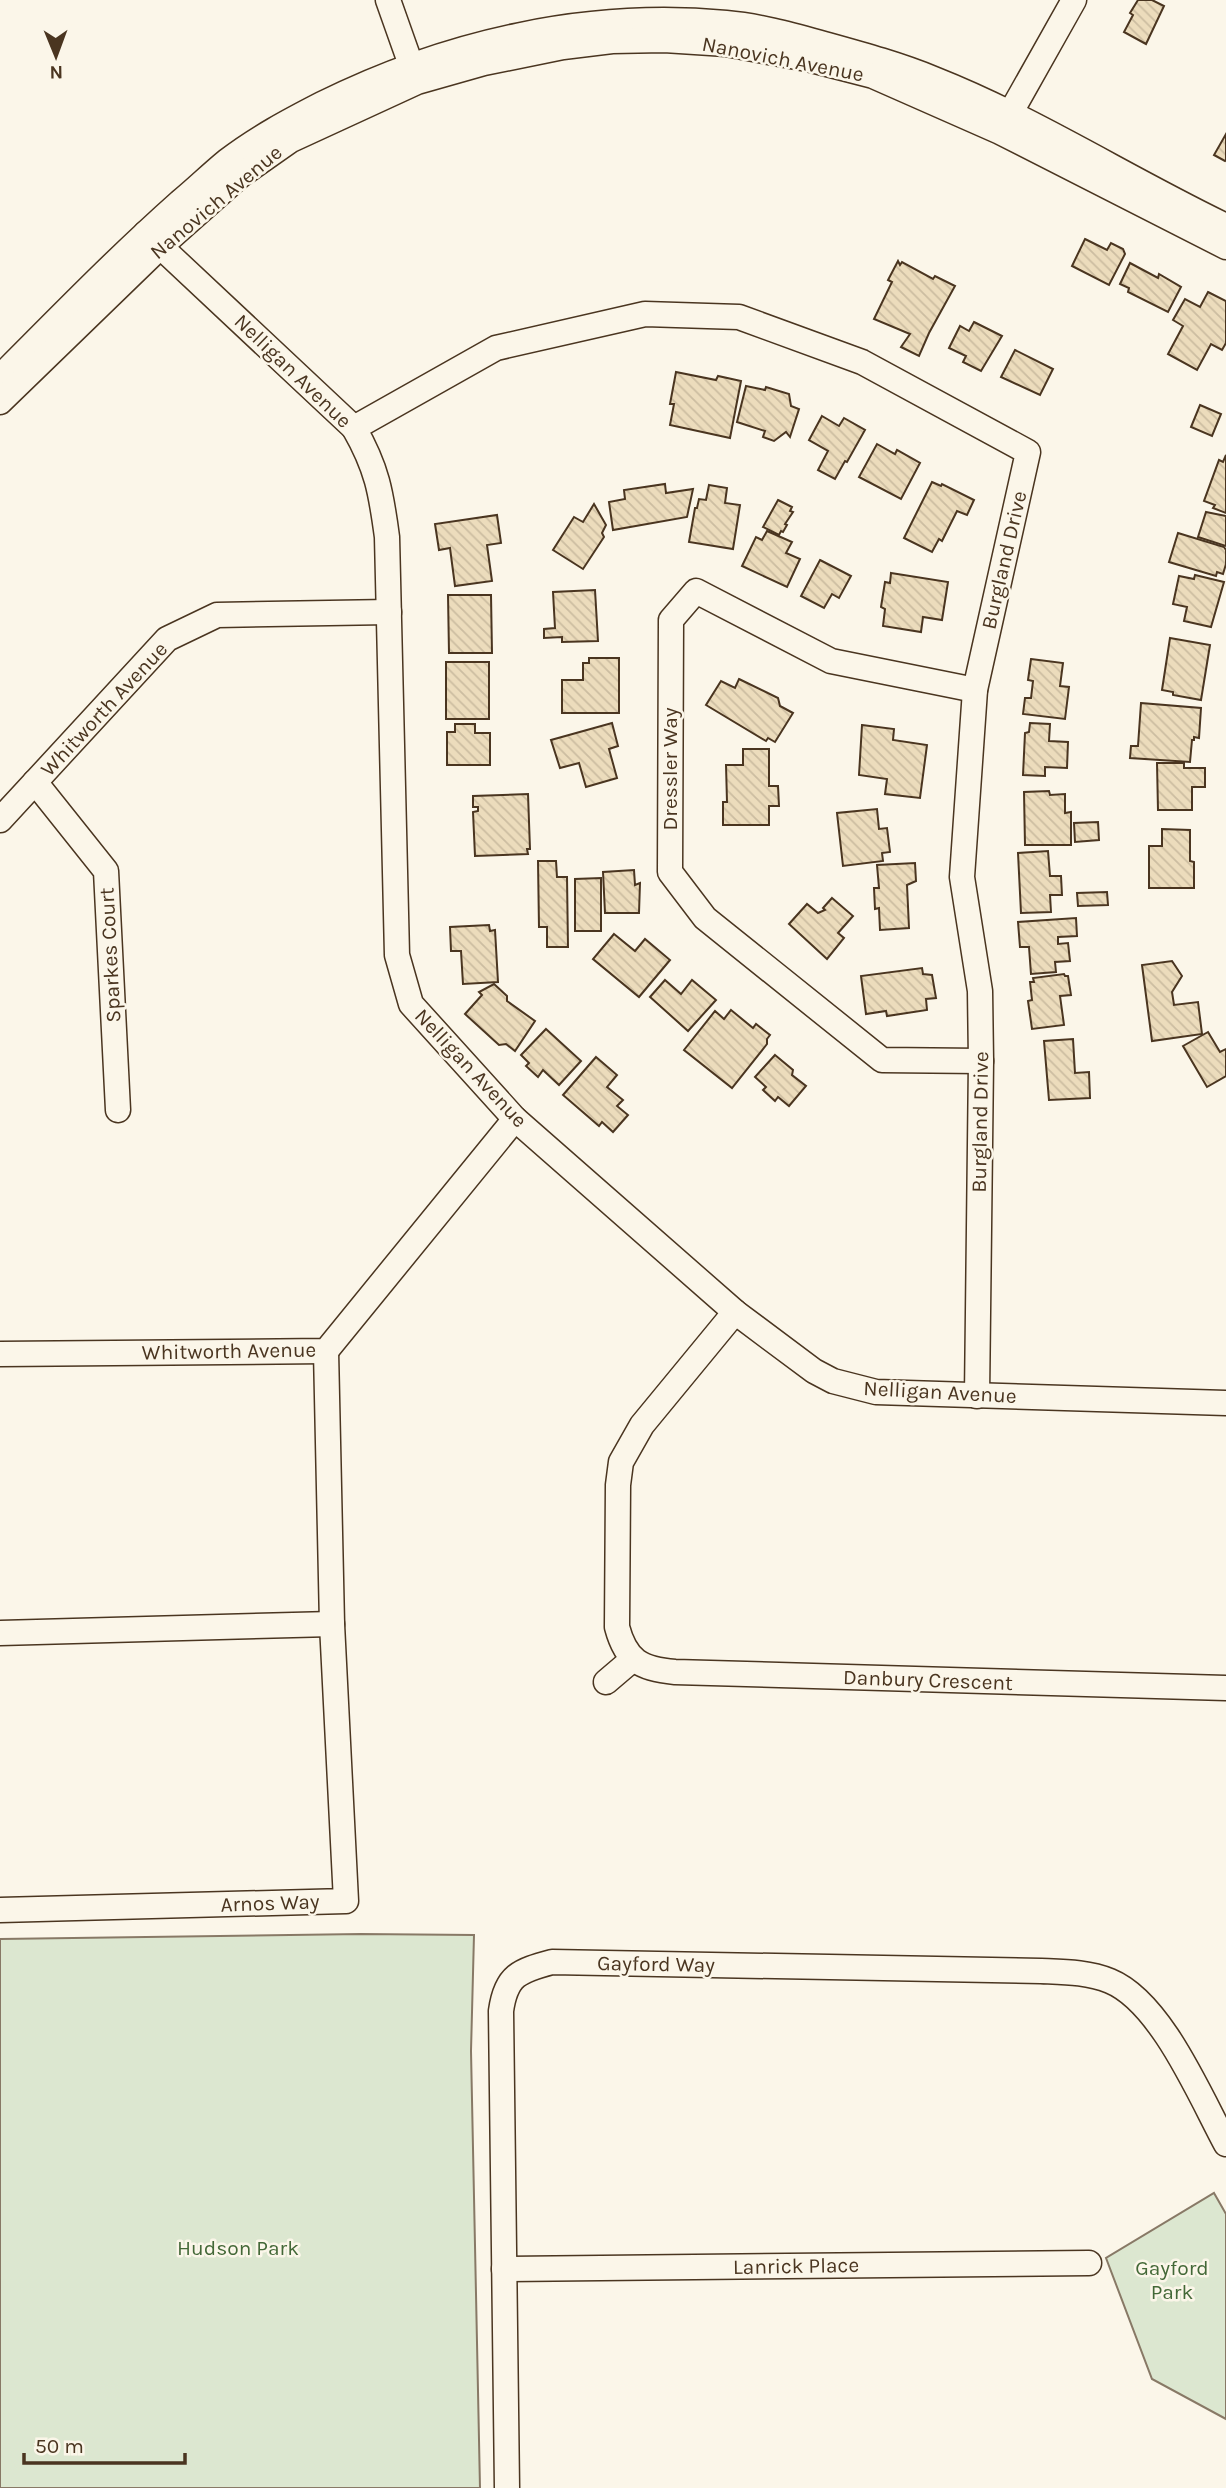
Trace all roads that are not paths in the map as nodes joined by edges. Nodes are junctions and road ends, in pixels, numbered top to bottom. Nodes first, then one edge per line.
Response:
1 (388, 0) edge
2 (1074, 0) edge
3 (729, 22) edge
4 (415, 74) junction
5 (1005, 123) junction
6 (1226, 226) edge
7 (153, 239) junction
8 (1226, 247) edge
9 (0, 377) edge
10 (0, 402) edge
11 (354, 428) junction
12 (389, 612) junction
13 (975, 690) junction
14 (35, 782) junction
15 (0, 820) edge
16 (981, 1061) junction
17 (118, 1110) dead end
18 (515, 1119) junction
19 (735, 1312) junction
20 (326, 1351) junction
21 (0, 1354) edge
22 (977, 1396) junction
23 (1226, 1404) edge
24 (332, 1624) junction
25 (0, 1633) edge
26 (633, 1659) junction
27 (606, 1682) dead end
28 (1226, 1688) edge
29 (0, 1910) edge
30 (1226, 2144) edge
31 (1089, 2263) dead end
32 (504, 2269) junction
33 (507, 2488) edge

1 - 4 street
2 - 5 street
3 - 4 street, Nanovich Avenue
3 - 5 street, Nanovich Avenue
4 - 7 street, Nanovich Avenue
5 - 6 street, Nanovich Avenue
5 - 8 street, Nanovich Avenue
7 - 9 street, Nanovich Avenue
7 - 10 street, Nanovich Avenue
7 - 11 street, Nelligan Avenue
11 - 12 street, Nelligan Avenue
11 - 13 street, Burgland Drive
12 - 14 street, Whitworth Avenue
12 - 18 street, Nelligan Avenue
13 - 16 street, Burgland Drive
13 - 16 street, Dressler Way
14 - 15 street, Whitworth Avenue
14 - 17 street, Sparkes Court
16 - 22 street, Burgland Drive
18 - 19 street, Nelligan Avenue
18 - 20 street, Whitworth Avenue
19 - 22 street, Nelligan Avenue
19 - 26 street
20 - 21 street, Whitworth Avenue
20 - 24 street, Arnos Way
22 - 23 street, Nelligan Avenue
24 - 25 street
24 - 29 street, Arnos Way
26 - 27 street
26 - 28 street, Danbury Crescent
30 - 32 street, Gayford Way
31 - 32 street, Lanrick Place
32 - 33 street, Gayford Way

